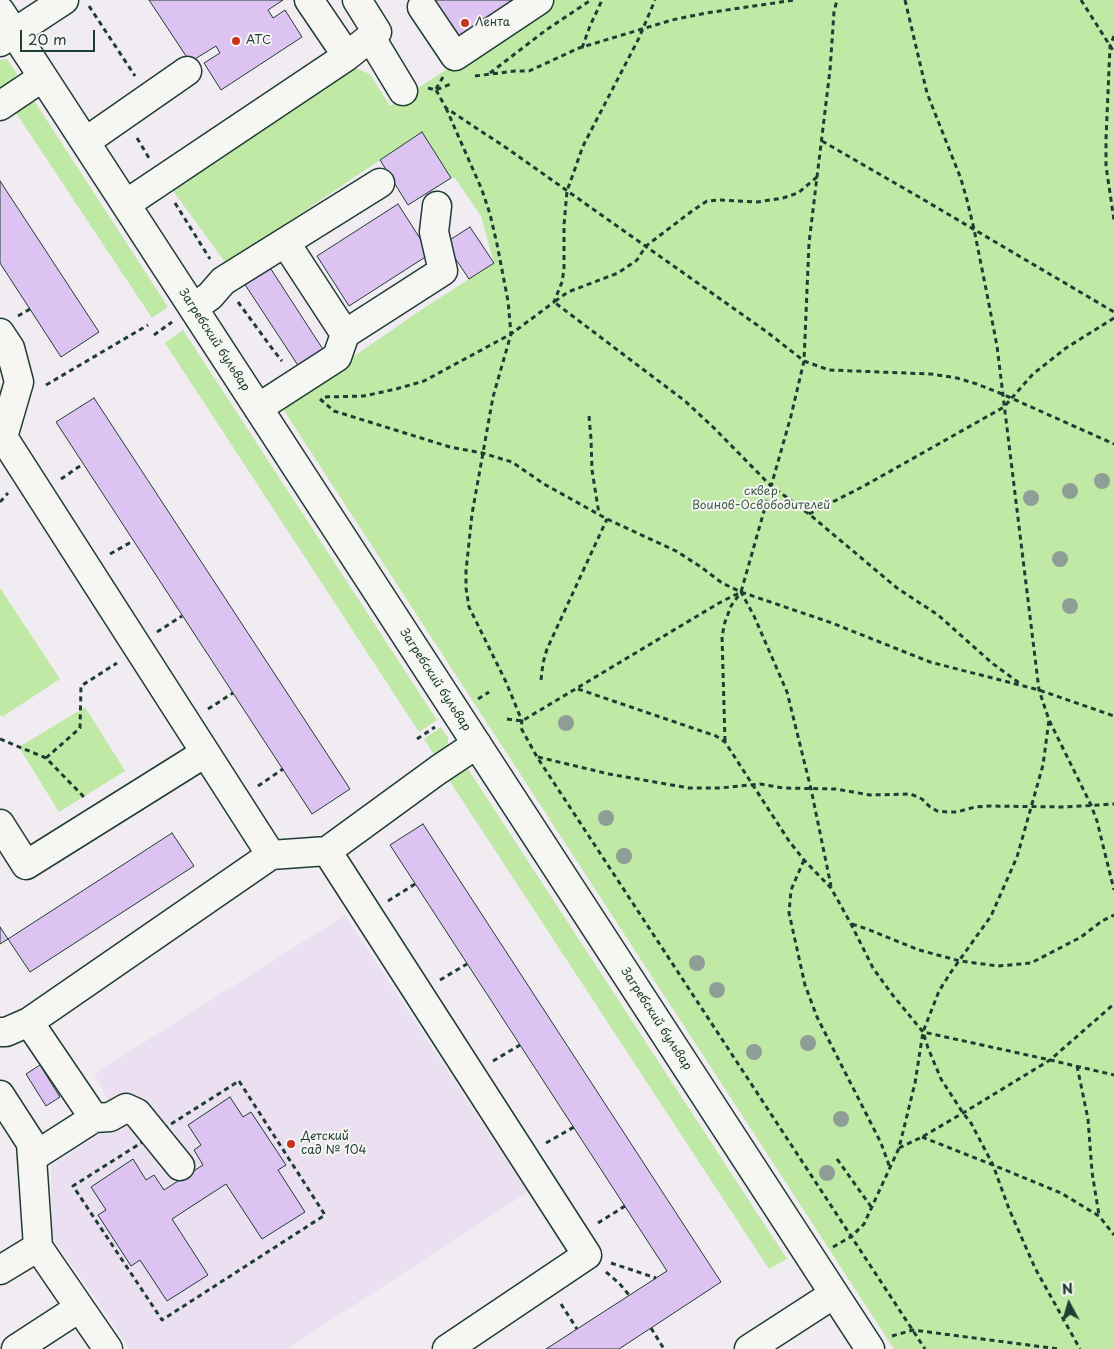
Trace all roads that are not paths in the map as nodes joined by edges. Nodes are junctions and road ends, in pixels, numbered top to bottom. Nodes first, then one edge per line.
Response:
1 (64, 0) edge
2 (309, 0) edge
3 (357, 0) edge
4 (539, 0) edge
5 (422, 7) dead end
6 (5, 29) edge
7 (370, 38) junction
8 (347, 56) junction
9 (187, 71) dead end
10 (43, 77) junction
11 (403, 91) dead end
12 (0, 106) edge
13 (85, 142) junction
14 (380, 183) dead end
15 (126, 204) junction
16 (437, 206) dead end
17 (285, 242) junction
18 (185, 314) junction
19 (0, 333) edge
20 (345, 334) junction
21 (258, 408) junction
22 (2, 438) edge
23 (477, 744) junction
24 (206, 753) junction
25 (0, 824) edge
26 (327, 851) junction
27 (271, 855) junction
28 (29, 1022) junction
29 (0, 1032) edge
30 (0, 1095) edge
31 (94, 1118) junction
32 (33, 1157) junction
33 (180, 1166) dead end
34 (38, 1247) junction
35 (0, 1270) edge
36 (834, 1294) junction
37 (79, 1308) junction
38 (881, 1343) edge
39 (16, 1349) edge
40 (108, 1349) edge
41 (446, 1349) edge
42 (749, 1349) edge

1 - 6 street
2 - 8 street
3 - 7 street
4 - 5 street
6 - 10 street, Загребский бульвар
7 - 8 street
7 - 11 street
8 - 15 street
9 - 13 street
10 - 12 street
10 - 13 street, Загребский бульвар
13 - 15 street, Загребский бульвар
14 - 17 street
15 - 18 street, Загребский бульвар
16 - 20 street
17 - 18 street
17 - 20 street
18 - 21 street, Загребский бульвар
19 - 22 street
20 - 21 street
21 - 23 street, Загребский бульвар
22 - 24 street
23 - 26 street
23 - 36 street, Загребский бульвар
24 - 25 street
24 - 27 street
26 - 27 street
26 - 41 street
27 - 28 street
28 - 29 street
28 - 31 street
30 - 32 street
31 - 32 street
31 - 33 street
32 - 34 street
34 - 35 street
34 - 37 street
36 - 38 street, Загребский бульвар
36 - 42 street
37 - 39 street
37 - 40 street

